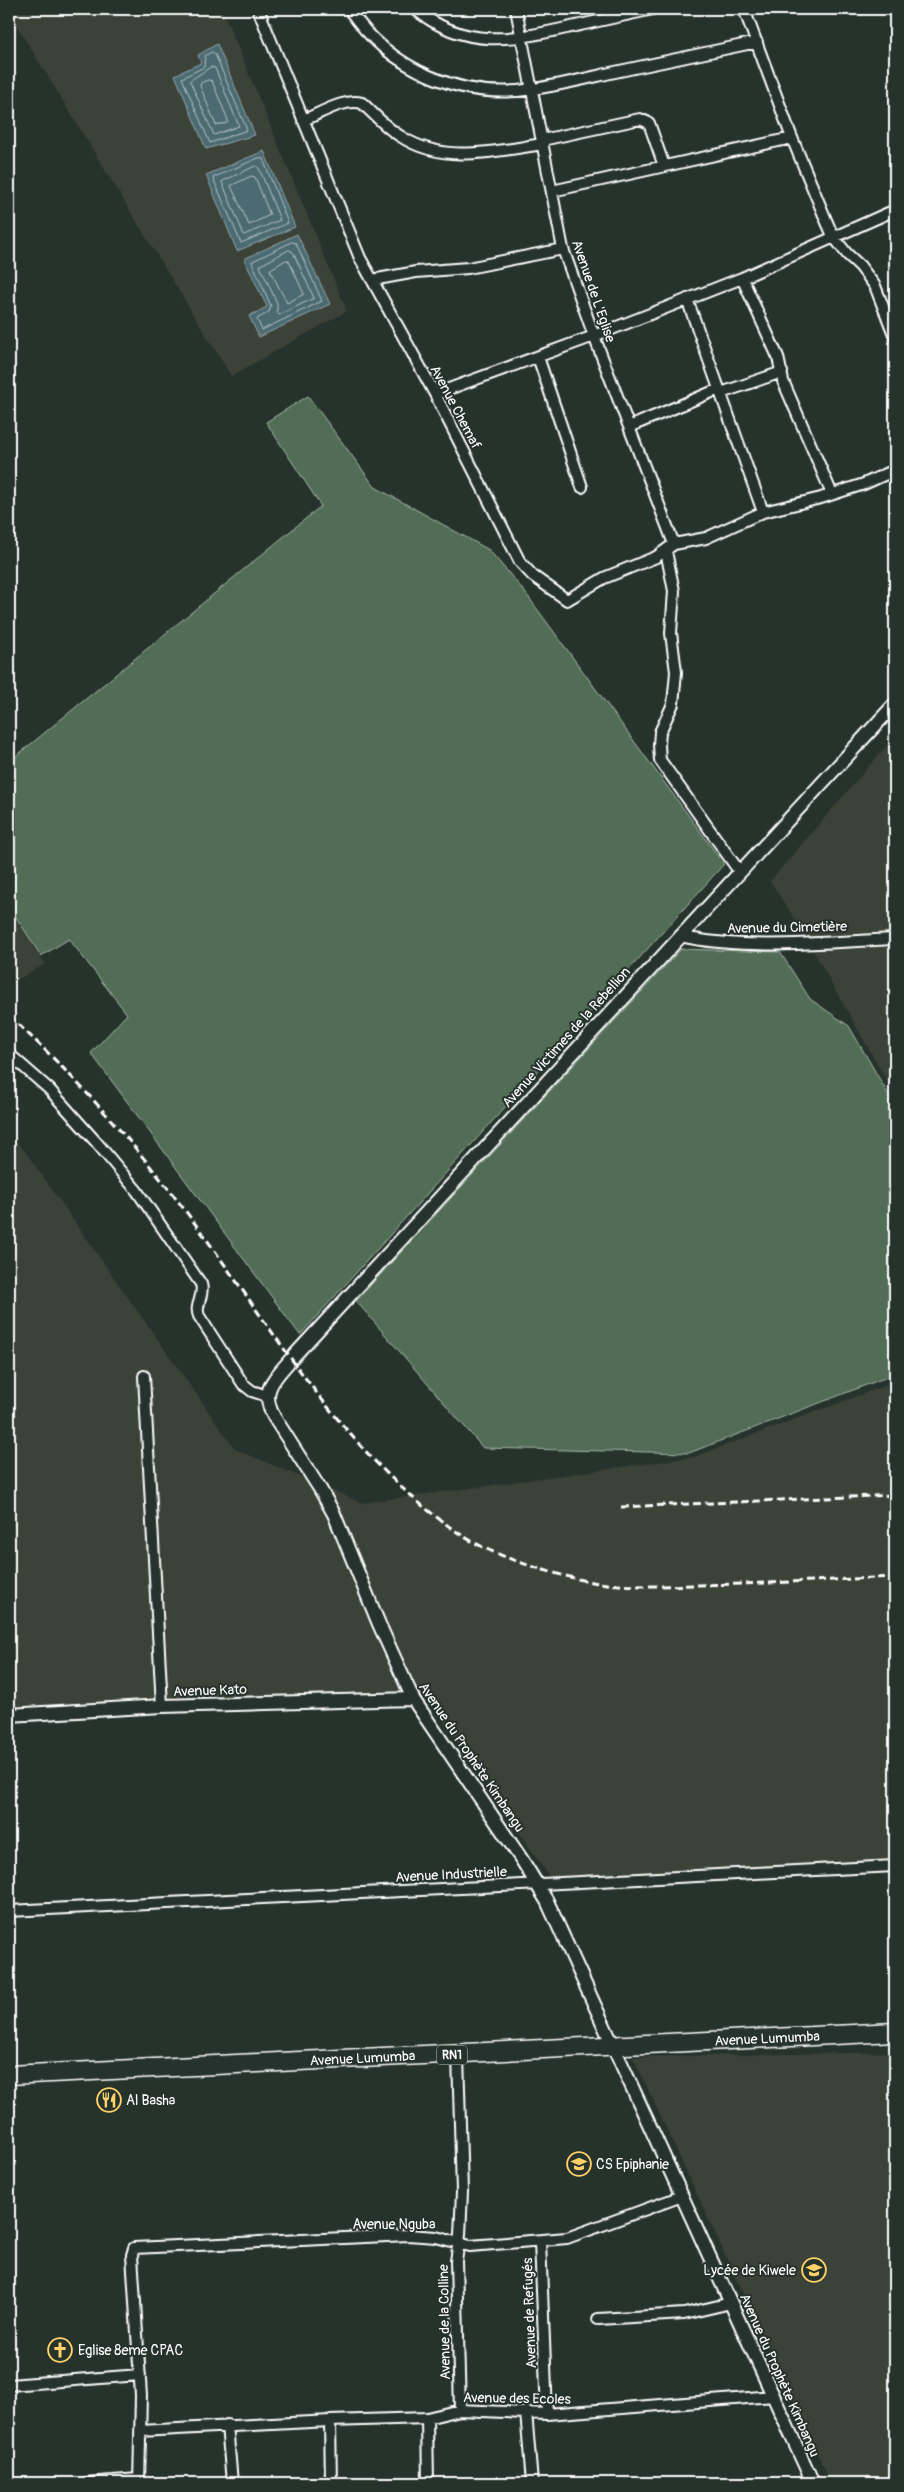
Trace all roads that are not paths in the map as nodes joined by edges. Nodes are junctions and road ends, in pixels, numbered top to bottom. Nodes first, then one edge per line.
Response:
1 (258, 9) edge
2 (349, 9) edge
3 (415, 9) edge
4 (516, 9) edge
5 (653, 9) edge
6 (744, 9) edge
7 (522, 38) junction
8 (756, 42) junction
9 (533, 90) junction
10 (303, 120) junction
11 (792, 138) junction
12 (543, 142) junction
13 (664, 166) junction
14 (552, 191) junction
15 (895, 210) edge
16 (833, 236) junction
17 (563, 249) junction
18 (742, 278) junction
19 (372, 280) junction
20 (687, 299) junction
21 (594, 336) junction
22 (895, 337) edge
23 (538, 357) junction
24 (782, 372) junction
25 (720, 391) junction
26 (435, 394) junction
27 (629, 427) junction
28 (895, 470) edge
29 (582, 487) dead end
30 (832, 494) junction
31 (763, 512) junction
32 (670, 547) junction
33 (895, 704) edge
34 (740, 871) junction
35 (680, 936) junction
36 (895, 938) edge
37 (9, 1054) edge
38 (144, 1376) dead end
39 (267, 1396) junction
40 (413, 1699) junction
41 (162, 1706) junction
42 (9, 1715) edge
43 (895, 1866) edge
44 (537, 1883) junction
45 (9, 1911) edge
46 (895, 2032) edge
47 (613, 2046) junction
48 (458, 2055) junction
49 (9, 2075) edge
50 (682, 2196) junction
51 (540, 2241) junction
52 (459, 2243) junction
53 (731, 2303) junction
54 (598, 2320) dead end
55 (140, 2375) junction
56 (9, 2385) edge
57 (774, 2396) junction
58 (460, 2410) junction
59 (526, 2412) junction
60 (547, 2414) junction
61 (427, 2418) junction
62 (330, 2420) junction
63 (227, 2425) junction
64 (140, 2430) junction
65 (139, 2481) edge
66 (86, 2483) edge
67 (232, 2483) edge
68 (331, 2483) edge
69 (428, 2483) edge
70 (532, 2483) edge
71 (813, 2483) edge

1 - 10 street, Avenue Chemaf
2 - 9 street
3 - 7 street
4 - 7 street, Avenue de L'Eglise
5 - 7 street
6 - 8 street
7 - 9 street, Avenue de L'Eglise
8 - 9 street
8 - 11 street
9 - 12 street, Avenue de L'Eglise
10 - 12 street
10 - 19 street, Avenue Chemaf
11 - 13 street
11 - 16 street
12 - 13 street
12 - 14 street, Avenue de L'Eglise
13 - 14 street
14 - 17 street, Avenue de L'Eglise
15 - 16 street
16 - 18 street
16 - 22 street
17 - 19 street
17 - 21 street, Avenue de L'Eglise
18 - 20 street
18 - 24 street
19 - 26 street, Avenue Chemaf
20 - 21 street
20 - 25 street
21 - 23 street
21 - 27 street, Avenue de L'Eglise
23 - 26 street
23 - 29 street
24 - 25 street
24 - 30 street
25 - 27 street
25 - 31 street
26 - 32 street, Avenue Chemaf
27 - 32 street, Avenue de L'Eglise
28 - 30 street, Avenue Chemaf
30 - 31 street, Avenue Chemaf
31 - 32 street, Avenue Chemaf
32 - 34 street, Avenue de L'Eglise
33 - 34 street, Avenue Victimes de la Rebellion
34 - 35 street, Avenue Victimes de la Rebellion
35 - 36 street, Avenue du Cimetière
35 - 39 street, Avenue Victimes de la Rebellion
37 - 39 street
38 - 41 street
39 - 40 street, Avenue du Prophète Kimbangu
40 - 41 street, Avenue Kato
40 - 44 street, Avenue du Prophète Kimbangu
41 - 42 street, Avenue Kato
43 - 44 street, Avenue Industrielle
44 - 45 street, Avenue Industrielle
44 - 47 street, Avenue du Prophète Kimbangu
46 - 47 highway, Avenue Lumumba / RN1
47 - 48 highway, Avenue Lumumba / RN1
47 - 50 street, Avenue du Prophète Kimbangu
48 - 49 highway, Avenue Lumumba / RN1
48 - 52 street, Avenue de la Colline
50 - 51 street, Avenue Nguba
50 - 53 street, Avenue du Prophète Kimbangu
51 - 52 street, Avenue Nguba
51 - 60 street, Avenue de Refugés
52 - 55 street, Avenue Nguba
52 - 58 street, Avenue de la Colline
53 - 54 street
53 - 57 street, Avenue du Prophète Kimbangu
55 - 56 street
55 - 64 street
57 - 60 street, Avenue des Ecoles
57 - 71 street, Avenue du Prophète Kimbangu
58 - 59 street, Avenue des Ecoles
58 - 61 street, Avenue des Ecoles
59 - 60 street, Avenue des Ecoles
59 - 70 street
61 - 62 street, Avenue des Ecoles
61 - 69 street
62 - 63 street, Avenue des Ecoles
62 - 68 street
63 - 64 street, Avenue des Ecoles
63 - 67 street
64 - 65 street
65 - 66 street

